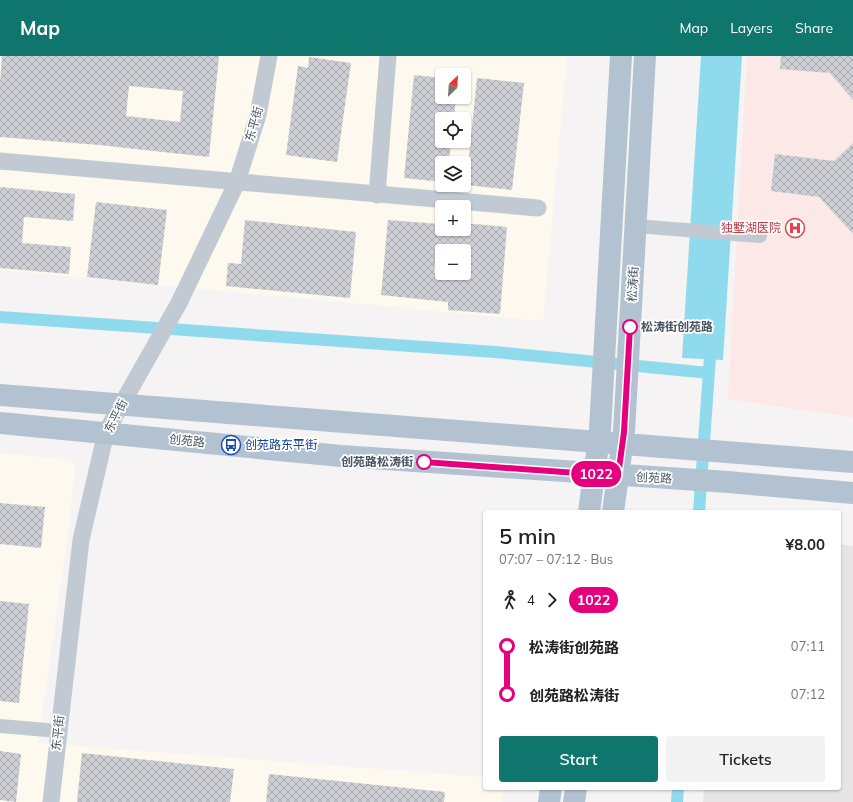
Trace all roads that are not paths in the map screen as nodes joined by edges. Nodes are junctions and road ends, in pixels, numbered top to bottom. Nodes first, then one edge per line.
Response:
1 (269, 56) edge
2 (388, 56) edge
3 (621, 56) edge
4 (645, 56) edge
5 (0, 161) edge
6 (236, 182) junction
7 (377, 195) junction
8 (538, 208) dead end
9 (636, 226) junction
10 (760, 236) dead end
11 (0, 395) edge
12 (122, 405) junction
13 (0, 423) edge
14 (106, 432) junction
15 (599, 442) junction
16 (623, 445) junction
17 (853, 462) edge
18 (594, 474) junction
19 (618, 476) junction
20 (853, 493) edge
21 (589, 510) edge
22 (613, 510) edge
23 (0, 726) edge
24 (58, 731) junction
25 (551, 790) edge
26 (576, 790) edge
27 (51, 802) edge
28 (549, 802) edge
29 (574, 802) edge

1 - 6 street, 东平街
2 - 7 street
3 - 15 main road, 松涛街
4 - 9 main road, 松涛街
5 - 6 street
6 - 7 street
6 - 12 street, 东平街
7 - 8 street
9 - 10 street
9 - 16 main road, 松涛街
11 - 12 main road
12 - 14 street, 东平街
12 - 15 main road
13 - 14 main road, 创苑路
14 - 18 main road, 创苑路
14 - 24 street, 东平街
15 - 16 main road
15 - 18 main road, 松涛街
16 - 17 main road
16 - 19 main road, 松涛街
18 - 19 main road, 创苑路
18 - 21 main road, 松涛街
19 - 20 main road, 创苑路
19 - 22 main road, 松涛街
23 - 24 street
24 - 27 street, 东平街
25 - 28 main road
26 - 29 main road

